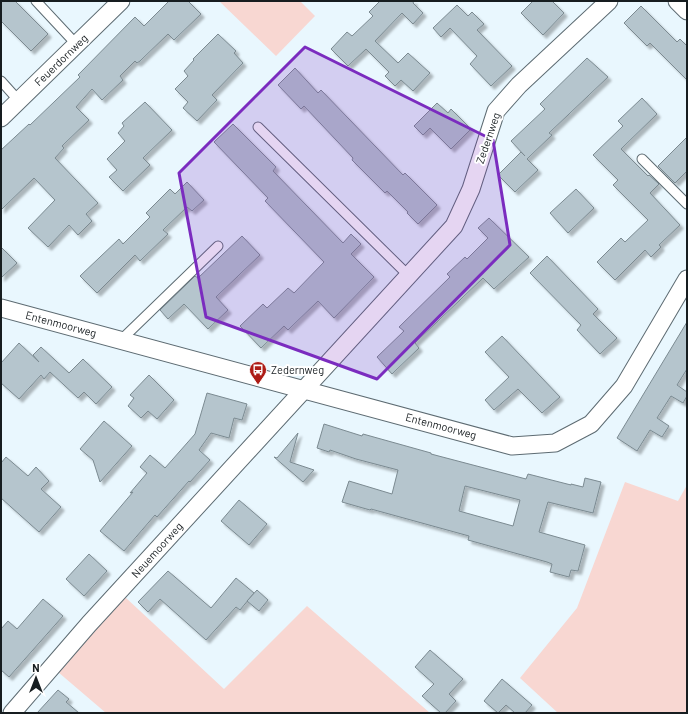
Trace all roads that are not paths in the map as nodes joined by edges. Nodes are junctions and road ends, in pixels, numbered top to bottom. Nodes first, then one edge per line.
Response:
1 (36, 1) edge
2 (122, 1) edge
3 (609, 1) edge
4 (677, 1) edge
5 (687, 11) edge
6 (77, 45) junction
7 (1, 81) edge
8 (19, 101) junction
9 (1, 118) edge
10 (258, 127) dead end
11 (642, 159) dead end
12 (687, 204) edge
13 (218, 246) dead end
14 (409, 276) junction
15 (687, 279) edge
16 (1, 308) edge
17 (121, 340) junction
18 (305, 390) junction
19 (12, 713) edge

1 - 6 lane
2 - 6 street, Feuerdornweg
3 - 14 street, Zedernweg
4 - 5 street
6 - 8 street, Feuerdornweg
7 - 8 lane
8 - 9 street, Feuerdornweg
10 - 14 lane
11 - 12 lane
13 - 17 lane
14 - 18 street, Zedernweg
15 - 18 street, Entenmoorweg
16 - 17 street, Entenmoorweg
17 - 18 street, Entenmoorweg
18 - 19 street, Neuemoorweg

